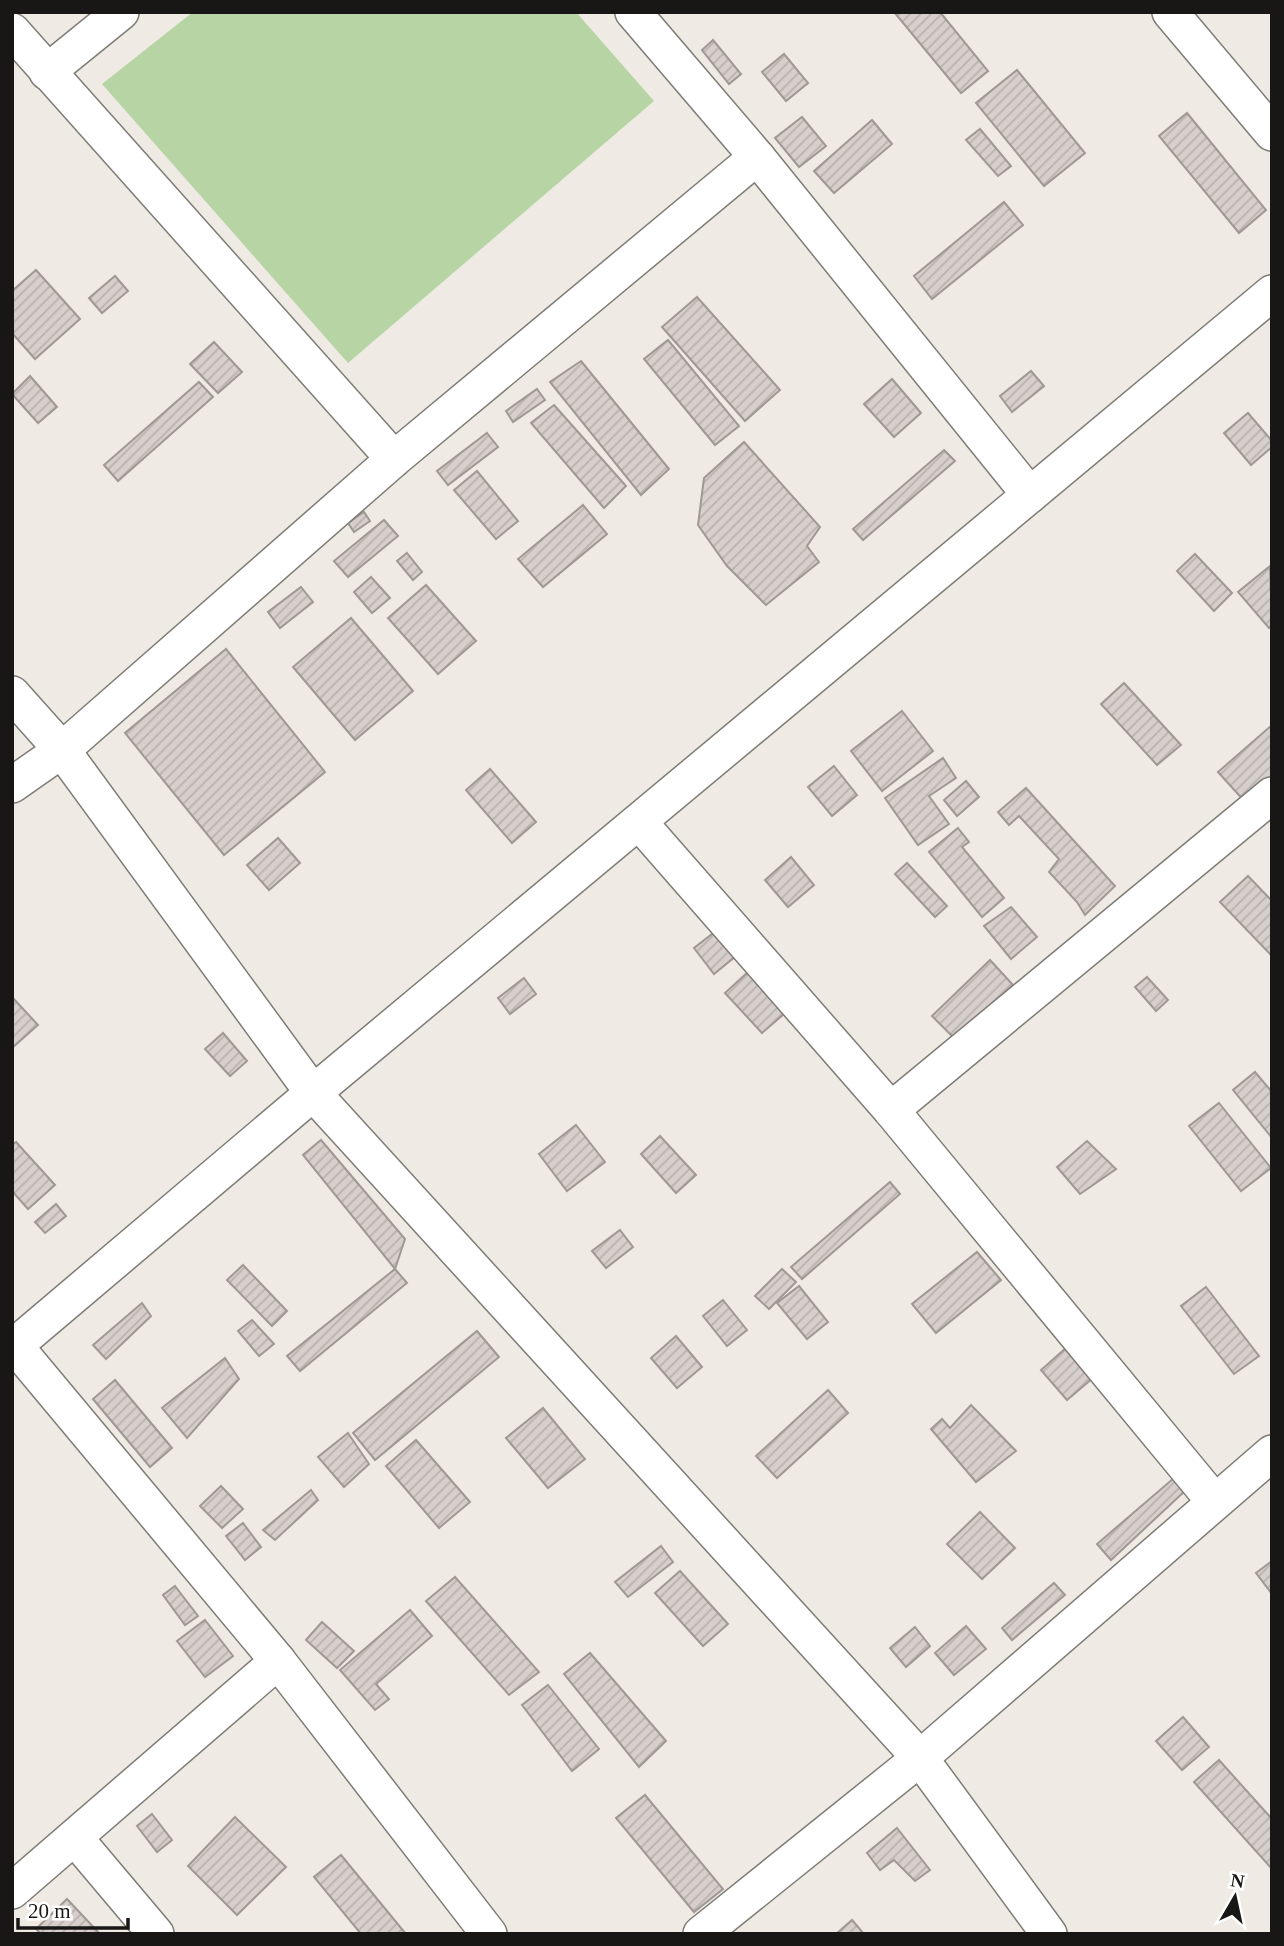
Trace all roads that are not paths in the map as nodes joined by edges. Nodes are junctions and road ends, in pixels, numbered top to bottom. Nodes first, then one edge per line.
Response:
1 (121, 12) edge
2 (633, 12) edge
3 (1170, 12) edge
4 (12, 31) edge
5 (47, 72) junction
6 (1272, 133) edge
7 (757, 157) junction
8 (1272, 293) edge
9 (394, 459) junction
10 (1030, 495) junction
11 (12, 694) edge
12 (62, 750) junction
13 (12, 785) edge
14 (1268, 805) edge
15 (639, 822) junction
16 (313, 1093) junction
17 (891, 1110) junction
18 (13, 1347) edge
19 (1272, 1453) edge
20 (1214, 1501) junction
21 (278, 1661) junction
22 (920, 1758) junction
23 (75, 1838) junction
24 (12, 1891) edge
25 (156, 1934) edge
26 (489, 1934) edge
27 (701, 1934) edge
28 (1049, 1934) edge

1 - 5 street
2 - 7 street
3 - 6 street
4 - 5 street
5 - 9 street
7 - 9 street
7 - 10 street
8 - 10 street
9 - 12 street
10 - 15 street
11 - 12 street
12 - 13 street
12 - 16 street
14 - 17 street
15 - 16 street
15 - 17 street
16 - 18 street
16 - 22 street
17 - 20 street
18 - 21 street
19 - 20 street
20 - 22 street
21 - 23 street
21 - 26 street
22 - 27 street
22 - 28 street
23 - 24 street
23 - 25 street

